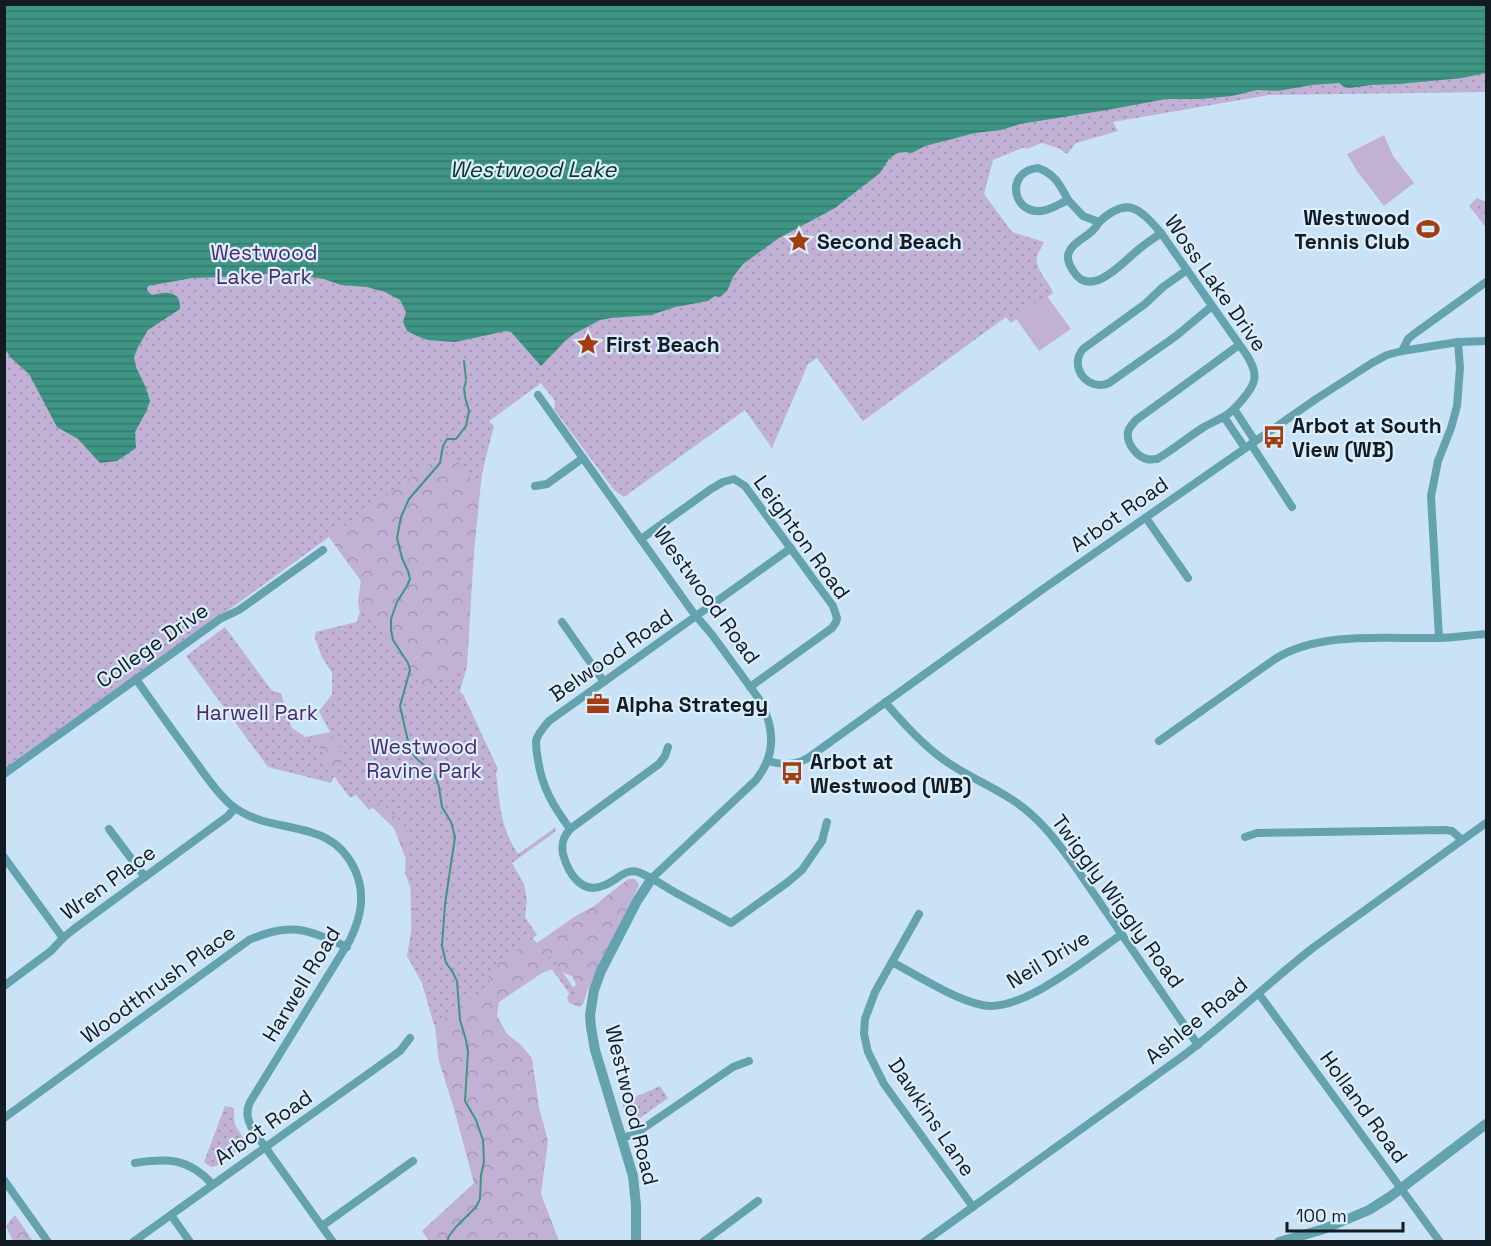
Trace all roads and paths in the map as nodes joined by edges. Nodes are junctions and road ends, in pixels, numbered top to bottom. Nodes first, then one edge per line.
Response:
1 (1068, 200) junction
2 (1099, 222) junction
3 (1161, 234) junction
4 (1187, 270) junction
5 (1486, 282) edge
6 (1212, 306) junction
7 (1486, 341) edge
8 (1458, 342) junction
9 (1239, 345) junction
10 (1402, 351) junction
11 (538, 395) dead end
12 (1234, 409) junction
13 (1224, 417) junction
14 (1250, 444) junction
15 (583, 458) junction
16 (536, 486) dead end
17 (1292, 507) dead end
18 (1146, 518) junction
19 (641, 539) junction
20 (791, 548) junction
21 (323, 550) dead end
22 (1188, 578) dead end
23 (696, 616) junction
24 (562, 622) dead end
25 (1486, 634) edge
26 (1439, 638) junction
27 (136, 680) junction
28 (604, 682) junction
29 (750, 687) junction
30 (885, 702) junction
31 (1159, 741) dead end
32 (668, 747) dead end
33 (768, 761) junction
34 (4, 774) edge
35 (235, 808) junction
36 (827, 822) dead end
37 (1486, 823) edge
38 (570, 829) junction
39 (109, 830) dead end
40 (1245, 837) dead end
41 (1462, 840) junction
42 (5, 860) edge
43 (145, 877) junction
44 (652, 878) junction
45 (919, 914) dead end
46 (1122, 934) junction
47 (63, 938) junction
48 (347, 947) junction
49 (892, 962) junction
50 (4, 986) edge
51 (1258, 994) junction
52 (410, 1038) dead end
53 (1198, 1045) junction
54 (749, 1061) dead end
55 (4, 1118) edge
56 (1486, 1124) edge
57 (622, 1138) junction
58 (265, 1147) junction
59 (413, 1161) dead end
60 (135, 1163) dead end
61 (4, 1180) edge
62 (212, 1184) junction
63 (1401, 1187) junction
64 (758, 1201) dead end
65 (972, 1207) junction
66 (171, 1215) junction
67 (322, 1226) junction
68 (48, 1242) edge
69 (133, 1242) edge
70 (190, 1242) edge
71 (333, 1242) edge
72 (636, 1242) edge
73 (703, 1242) edge
74 (924, 1242) edge
75 (1279, 1242) edge
76 (1440, 1242) edge

1 - 1 street
1 - 2 street
2 - 3 street, Woss Lake Drive
2 - 3 street
3 - 4 street, Woss Lake Drive
4 - 6 street, Woss Lake Drive
4 - 6 street
5 - 10 street, Arbot Road
6 - 9 street, Woss Lake Drive
7 - 8 street
8 - 10 street
8 - 26 street
9 - 12 street, Woss Lake Drive
9 - 13 street, Woss Lake Drive
10 - 14 street, Arbot Road
11 - 15 street, Westwood Road
12 - 13 street, Woss Lake Drive
12 - 14 street
13 - 14 street
14 - 17 street
14 - 18 street, Arbot Road
15 - 16 street
15 - 19 street, Westwood Road
18 - 22 street
18 - 30 street, Arbot Road
19 - 20 street, Leighton Road
19 - 23 street, Westwood Road
20 - 23 street, Belwood Road
20 - 29 street, Leighton Road
21 - 27 street, College Drive
23 - 28 street, Belwood Road
23 - 29 street, Westwood Road
24 - 28 street
25 - 26 street
26 - 31 street
27 - 34 street, College Drive
27 - 35 street, Harwell Road
28 - 38 street, Belwood Road
29 - 33 street, Westwood Road
30 - 33 street, Arbot Road
30 - 46 street, Twiggly Wiggly Road
32 - 38 street
33 - 44 street, Westwood Road
35 - 43 street, Wren Place
35 - 48 street, Harwell Road
36 - 44 street
37 - 41 street, Ashlee Road
38 - 44 street
39 - 43 street
40 - 41 street
41 - 51 street, Ashlee Road
42 - 47 street
43 - 47 street, Wren Place
44 - 57 street, Westwood Road
45 - 49 street, Dawkins Lane
46 - 49 street, Neil Drive
46 - 53 street, Twiggly Wiggly Road
47 - 50 street, Wren Place
48 - 55 street, Woodthrush Place
48 - 58 street, Harwell Road
49 - 65 street, Dawkins Lane
51 - 53 street, Ashlee Road
51 - 63 street, Holland Road
52 - 58 street, Arbot Road
53 - 65 street, Ashlee Road
54 - 57 street
56 - 63 street
57 - 72 street, Westwood Road
58 - 62 street, Arbot Road
58 - 67 street, Harwell Road
59 - 67 street
60 - 62 street
61 - 68 street
62 - 66 street, Arbot Road
63 - 75 street
63 - 76 street, Holland Road
64 - 73 street
65 - 74 street, Ashlee Road
66 - 69 street, Arbot Road
66 - 70 street
67 - 71 street, Harwell Road

